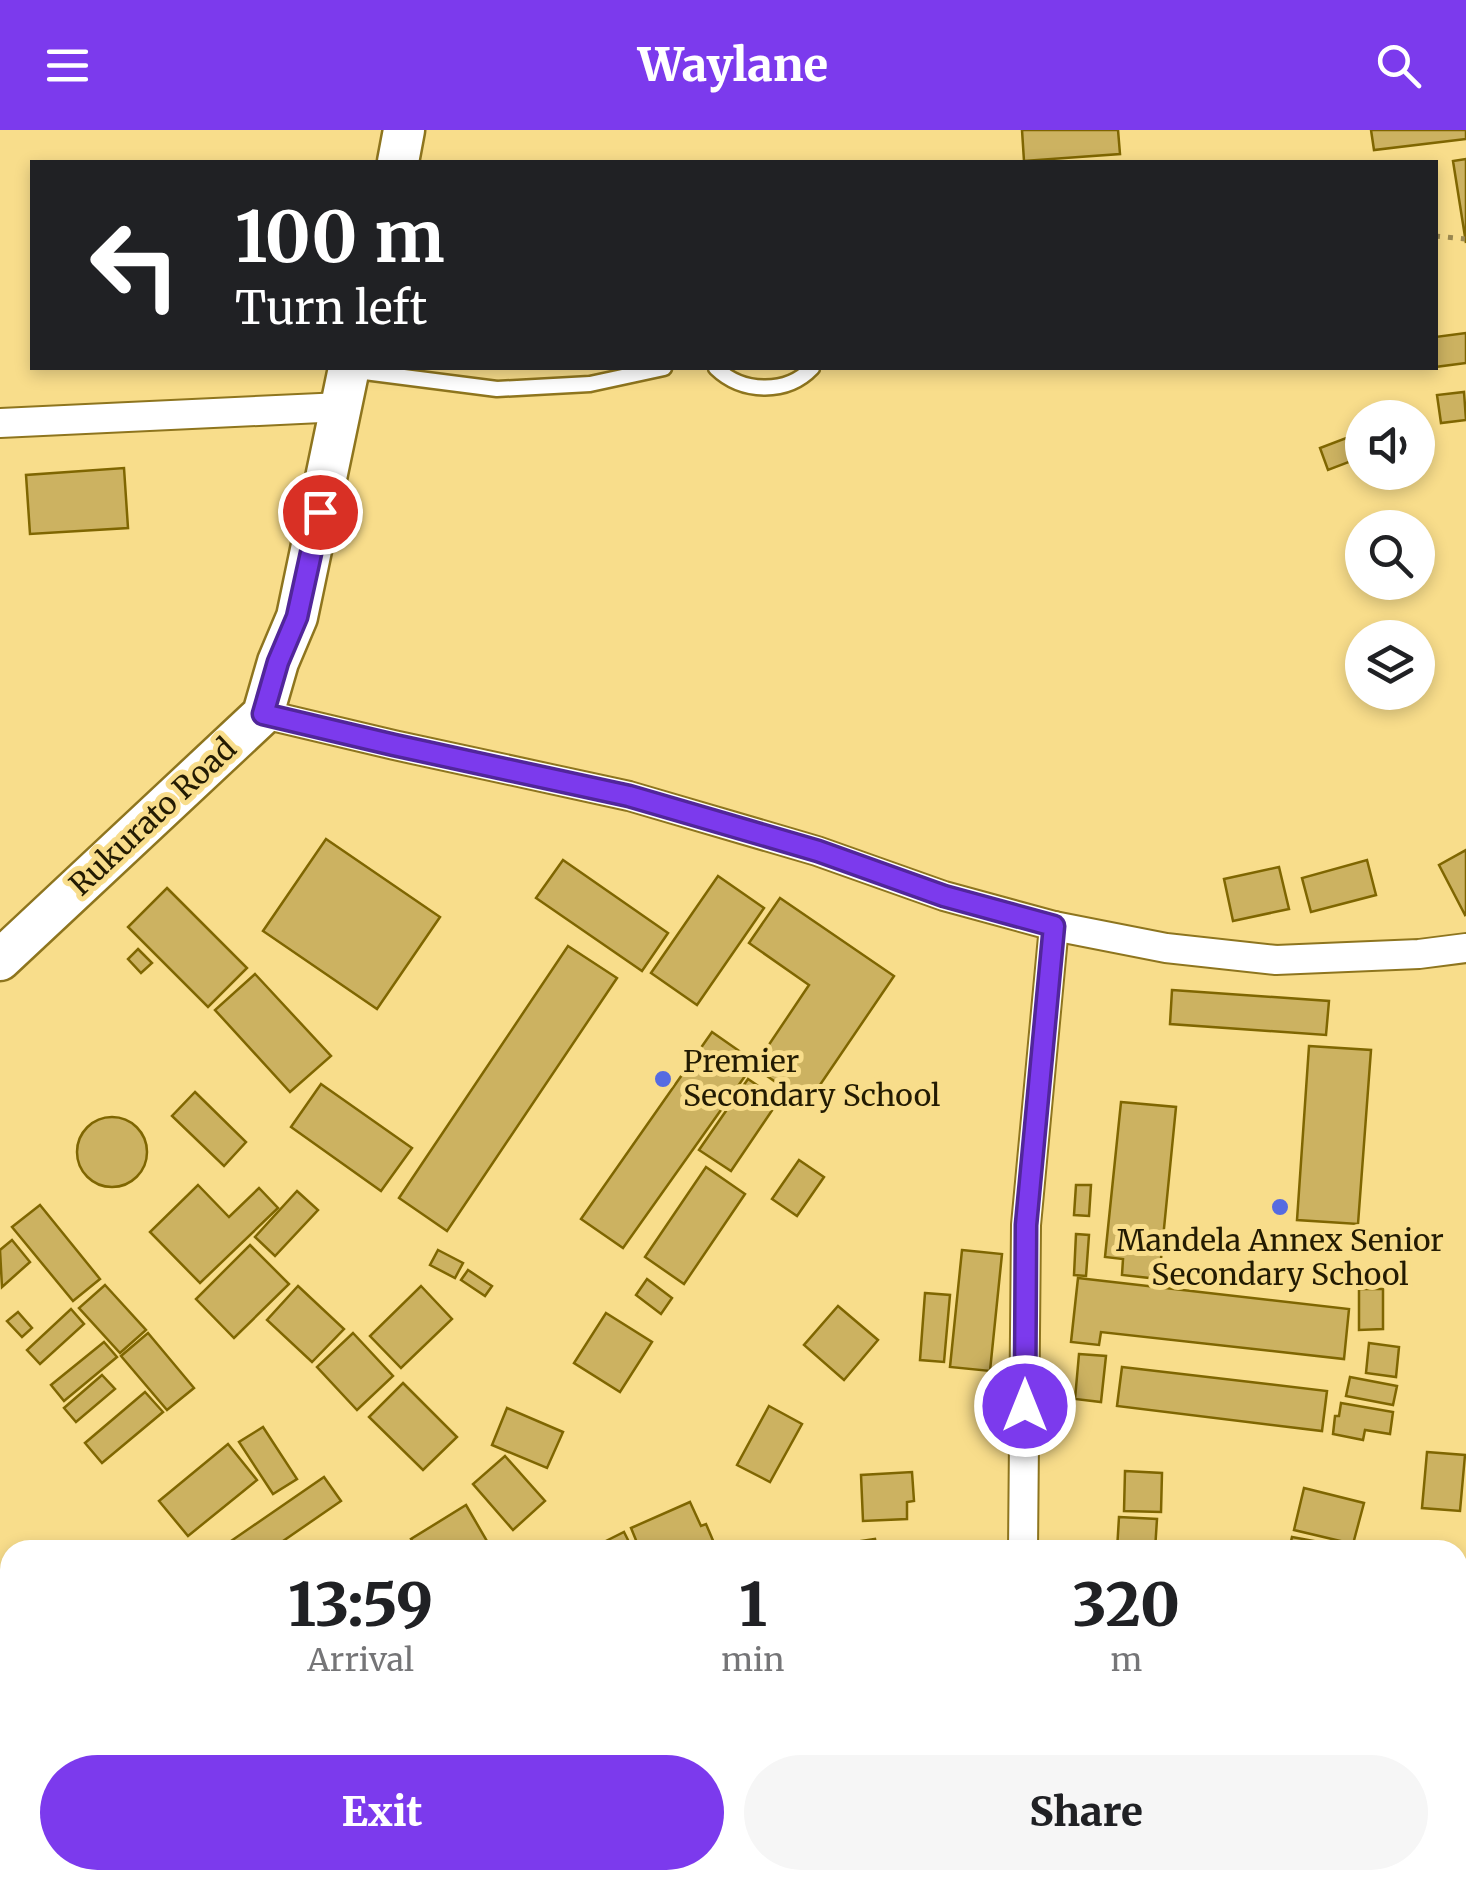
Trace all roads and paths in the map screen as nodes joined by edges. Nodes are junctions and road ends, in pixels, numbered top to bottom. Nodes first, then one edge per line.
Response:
1 (404, 130) edge
2 (398, 160) edge
3 (1438, 236) edge
4 (1465, 240) edge
5 (655, 370) edge
6 (718, 370) edge
7 (810, 370) edge
8 (347, 381) edge
9 (0, 423) edge
10 (263, 714) junction
11 (1054, 926) junction
12 (1466, 948) edge
13 (0, 960) edge
14 (1024, 1540) edge

1 - 2 street
3 - 4 path
5 - 8 lane
6 - 7 lane
8 - 9 street
8 - 10 street, Rukurato Road
10 - 11 street
10 - 13 street, Rukurato Road
11 - 12 street
11 - 14 street

